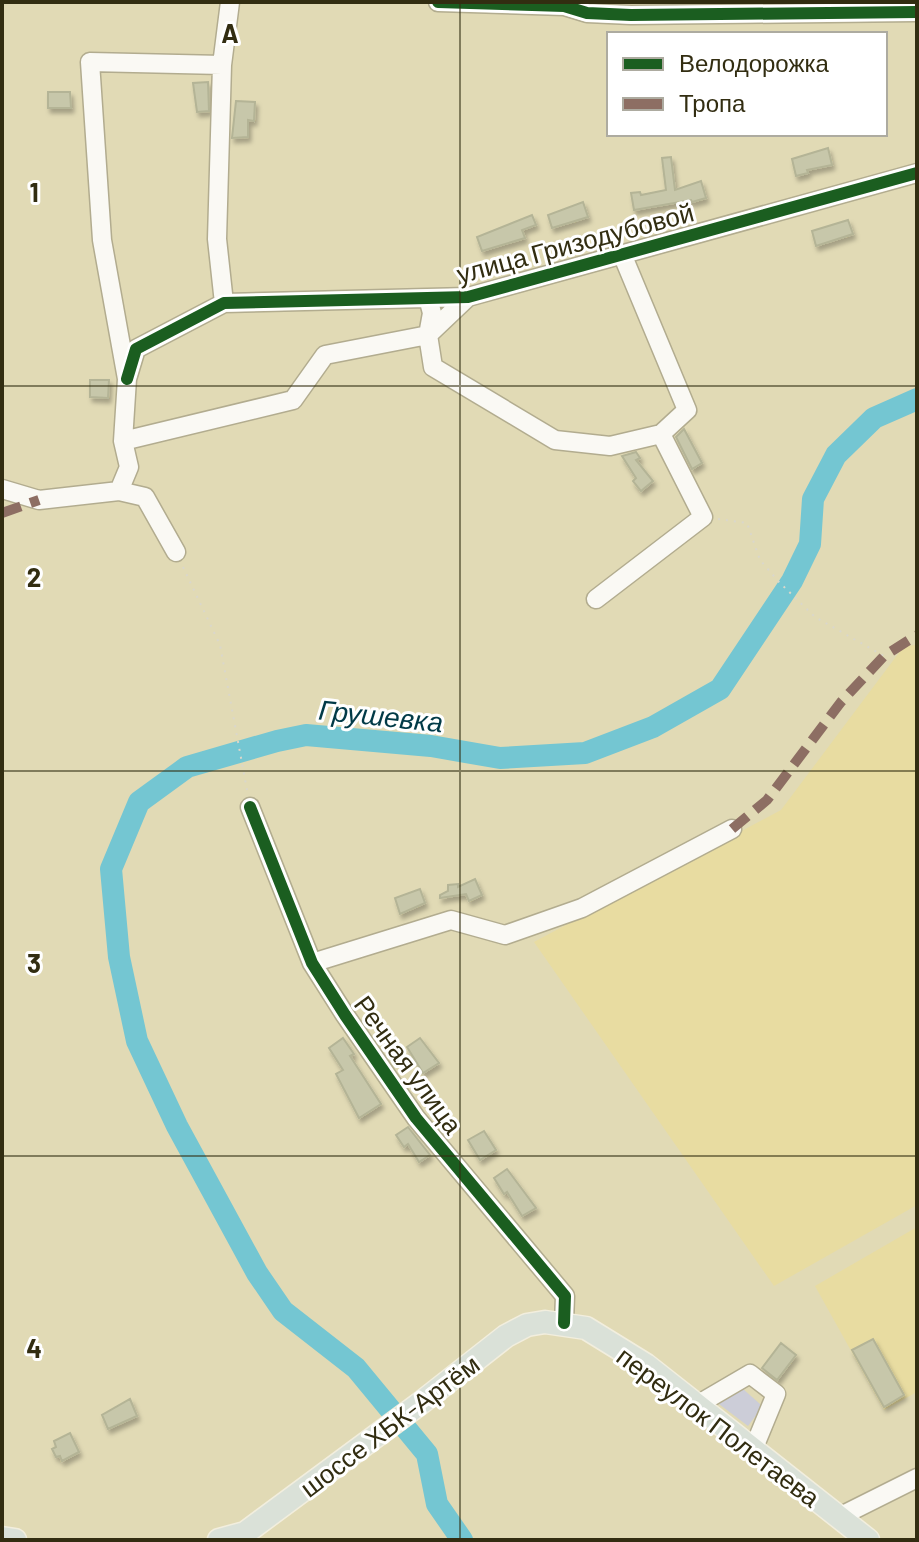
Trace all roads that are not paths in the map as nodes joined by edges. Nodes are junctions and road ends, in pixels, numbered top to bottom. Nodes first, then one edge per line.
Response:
1 (230, 2) edge
2 (438, 2) edge
3 (917, 12) edge
4 (222, 65) junction
5 (917, 173) edge
6 (622, 254) junction
7 (468, 297) junction
8 (428, 298) junction
9 (224, 303) junction
10 (428, 335) junction
11 (127, 379) junction
12 (661, 434) junction
13 (123, 441) junction
14 (2, 489) edge
15 (119, 491) junction
16 (176, 552) road end
17 (596, 599) dead end
18 (250, 807) road end
19 (732, 829) dead end
20 (312, 963) junction
21 (564, 1323) junction
22 (697, 1405) junction
23 (753, 1450) junction
24 (917, 1478) edge
25 (839, 1517) junction
26 (246, 1536) edge
27 (2, 1538) edge
28 (15, 1540) edge
29 (219, 1540) edge
30 (868, 1540) edge

1 - 4 street
2 - 3 street
4 - 9 street
4 - 11 street
5 - 6 street, улица Гризодубовой
6 - 7 street, улица Гризодубовой
6 - 12 street
7 - 8 street, улица Гризодубовой
7 - 10 street
8 - 9 street, улица Гризодубовой
8 - 10 street
9 - 11 street, улица Гризодубовой
10 - 12 street
10 - 13 street
11 - 13 street
12 - 17 street
13 - 15 street
14 - 15 street
15 - 16 street
18 - 20 street, Речная улица
19 - 20 street
20 - 21 street, Речная улица
21 - 22 main road, переулок Полетаева
21 - 26 main road, шоссе ХБК-Артём
22 - 23 main road, переулок Полетаева
22 - 23 street
23 - 25 main road, переулок Полетаева
24 - 25 street
25 - 30 main road, переулок Полетаева
26 - 29 main road, шоссе ХБК-Артём
27 - 28 main road

